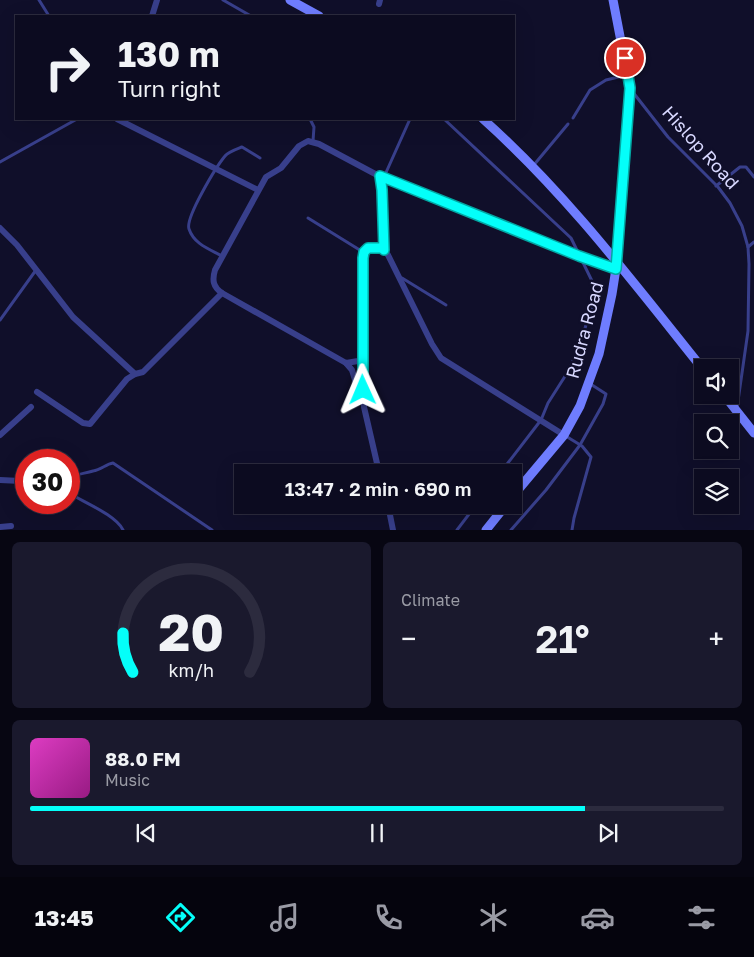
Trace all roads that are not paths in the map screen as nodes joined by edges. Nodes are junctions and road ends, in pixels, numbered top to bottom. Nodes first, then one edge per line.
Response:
1 (39, 0) edge
2 (157, 0) edge
3 (223, 0) edge
4 (290, 0) edge
5 (613, 0) edge
6 (48, 15) edge
7 (152, 15) edge
8 (249, 15) edge
9 (317, 15) edge
10 (628, 74) junction
11 (630, 88) junction
12 (572, 118) dead end
13 (76, 120) edge
14 (119, 120) edge
15 (310, 120) edge
16 (410, 120) edge
17 (445, 120) edge
18 (484, 120) edge
19 (568, 124) dead end
20 (313, 141) junction
21 (260, 158) dead end
22 (0, 162) edge
23 (532, 167) junction
24 (216, 169) junction
25 (382, 177) junction
26 (754, 177) edge
27 (716, 186) junction
28 (258, 190) junction
29 (308, 218) dead end
30 (0, 228) edge
31 (754, 242) edge
32 (748, 247) junction
33 (384, 250) junction
34 (364, 252) junction
35 (222, 256) junction
36 (579, 256) junction
37 (617, 265) junction
38 (36, 270) junction
39 (399, 277) junction
40 (222, 292) junction
41 (446, 305) dead end
42 (0, 320) edge
43 (363, 358) junction
44 (695, 359) edge
45 (346, 363) junction
46 (135, 374) junction
47 (588, 382) junction
48 (38, 392) dead end
49 (731, 404) edge
50 (31, 407) dead end
51 (364, 407) junction
52 (737, 411) junction
53 (541, 420) junction
54 (754, 432) edge
55 (0, 435) edge
56 (564, 435) junction
57 (580, 445) junction
58 (378, 464) edge
59 (507, 464) edge
60 (80, 473) edge
61 (0, 480) edge
62 (15, 481) edge
63 (522, 486) edge
64 (80, 499) edge
65 (390, 514) edge
66 (469, 514) edge
67 (499, 514) edge
68 (11, 526) dead end
69 (0, 527) edge
70 (123, 530) edge
71 (212, 530) edge
72 (393, 530) edge
73 (457, 530) edge
74 (486, 530) edge
75 (511, 530) edge
76 (572, 530) edge

1 - 6 lane
2 - 7 street
3 - 8 lane
4 - 9 street
5 - 10 street, Hislop Road
10 - 11 street, Hislop Road
10 - 12 lane
11 - 27 lane, Hislop Road
11 - 37 street, Rudra Road
13 - 22 lane
14 - 24 street
15 - 20 lane
16 - 25 lane
17 - 36 lane
18 - 23 street
19 - 23 lane
20 - 25 street
20 - 28 street
21 - 24 lane
23 - 37 street
24 - 28 street
24 - 35 lane
25 - 33 street
25 - 36 street
26 - 27 lane
27 - 32 lane, Hislop Road
28 - 35 street
29 - 34 lane
30 - 38 street
31 - 32 lane
32 - 52 lane, Hislop Road
33 - 34 street
33 - 39 street
34 - 43 street
35 - 40 street
36 - 37 street
36 - 53 lane
37 - 44 street
37 - 47 street, Rudra Road
38 - 42 lane
38 - 46 street
39 - 41 lane
39 - 53 street
40 - 45 street
40 - 46 street
43 - 45 street
43 - 51 street
45 - 51 street
46 - 48 street
47 - 56 street, Rudra Road
47 - 57 lane
49 - 52 street
50 - 55 street
51 - 58 street
52 - 54 street
53 - 56 street
53 - 59 lane
56 - 57 lane
56 - 63 street, Rudra Road
57 - 75 lane
57 - 76 lane
60 - 71 lane
61 - 62 street
64 - 70 lane
65 - 72 street
66 - 73 lane
67 - 74 street
68 - 69 street

